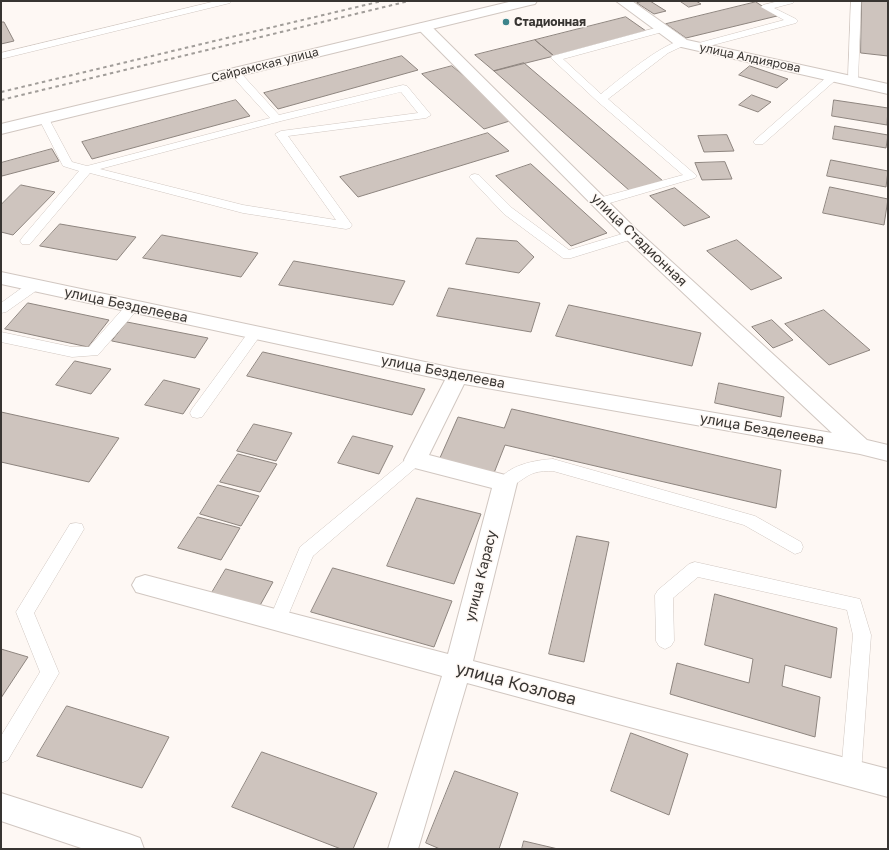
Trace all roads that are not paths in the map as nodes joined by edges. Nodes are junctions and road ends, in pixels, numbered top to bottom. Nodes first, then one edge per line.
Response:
1 (226, 1) edge
2 (530, 1) edge
3 (623, 1) edge
4 (756, 1) edge
5 (790, 1) edge
6 (856, 1) edge
7 (766, 8) junction
8 (424, 26) junction
9 (663, 29) junction
10 (682, 43) junction
11 (698, 46) junction
12 (1, 56) edge
13 (235, 72) junction
14 (834, 76) junction
15 (853, 80) junction
16 (888, 89) edge
17 (601, 99) junction
18 (44, 119) junction
19 (277, 119) junction
20 (1, 129) edge
21 (759, 142) dead end
22 (87, 169) junction
23 (475, 177) dead end
24 (599, 202) junction
25 (632, 235) junction
26 (26, 241) dead end
27 (1, 278) edge
28 (35, 285) junction
29 (133, 306) junction
30 (1, 309) edge
31 (256, 333) junction
32 (1, 337) edge
33 (458, 376) junction
34 (197, 413) dead end
35 (860, 446) junction
36 (888, 453) edge
37 (415, 460) junction
38 (505, 483) junction
39 (76, 529) dead end
40 (795, 547) dead end
41 (145, 585) dead end
42 (278, 620) junction
43 (665, 641) dead end
44 (458, 668) junction
45 (1, 754) edge
46 (851, 773) junction
47 (888, 783) edge
48 (1, 807) edge
49 (129, 849) edge
50 (403, 849) edge

1 - 12 lane
2 - 8 street, Сайрамская улица
3 - 9 street, улица Алдиярова
4 - 7 lane
5 - 7 lane
6 - 15 lane
7 - 11 lane
8 - 13 street, Сайрамская улица
8 - 24 street, улица Стадионная
9 - 10 street, улица Алдиярова
9 - 17 lane
10 - 11 street, улица Алдиярова
10 - 17 lane
11 - 14 street, улица Алдиярова
13 - 18 street, Сайрамская улица
13 - 19 lane
14 - 15 street, улица Алдиярова
14 - 21 lane
15 - 16 street, улица Алдиярова
17 - 24 lane
18 - 20 street, Сайрамская улица
18 - 22 lane
19 - 22 lane
19 - 22 lane
22 - 26 lane
23 - 25 lane
24 - 25 street, улица Стадионная
25 - 35 street, улица Стадионная
27 - 28 street, улица Безделеева
28 - 29 street, улица Безделеева
28 - 30 lane
29 - 31 street, улица Безделеева
29 - 32 lane
31 - 33 street, улица Безделеева
31 - 34 lane
33 - 35 street, улица Безделеева
33 - 37 street
35 - 36 street, улица Безделеева
37 - 38 street
37 - 42 lane
38 - 40 lane
38 - 44 street, улица Карасу
39 - 45 lane
41 - 42 street, улица Козлова
42 - 44 street, улица Козлова
43 - 46 lane
44 - 46 street, улица Козлова
44 - 50 street, улица Карасу
46 - 47 street, улица Козлова
48 - 49 street

